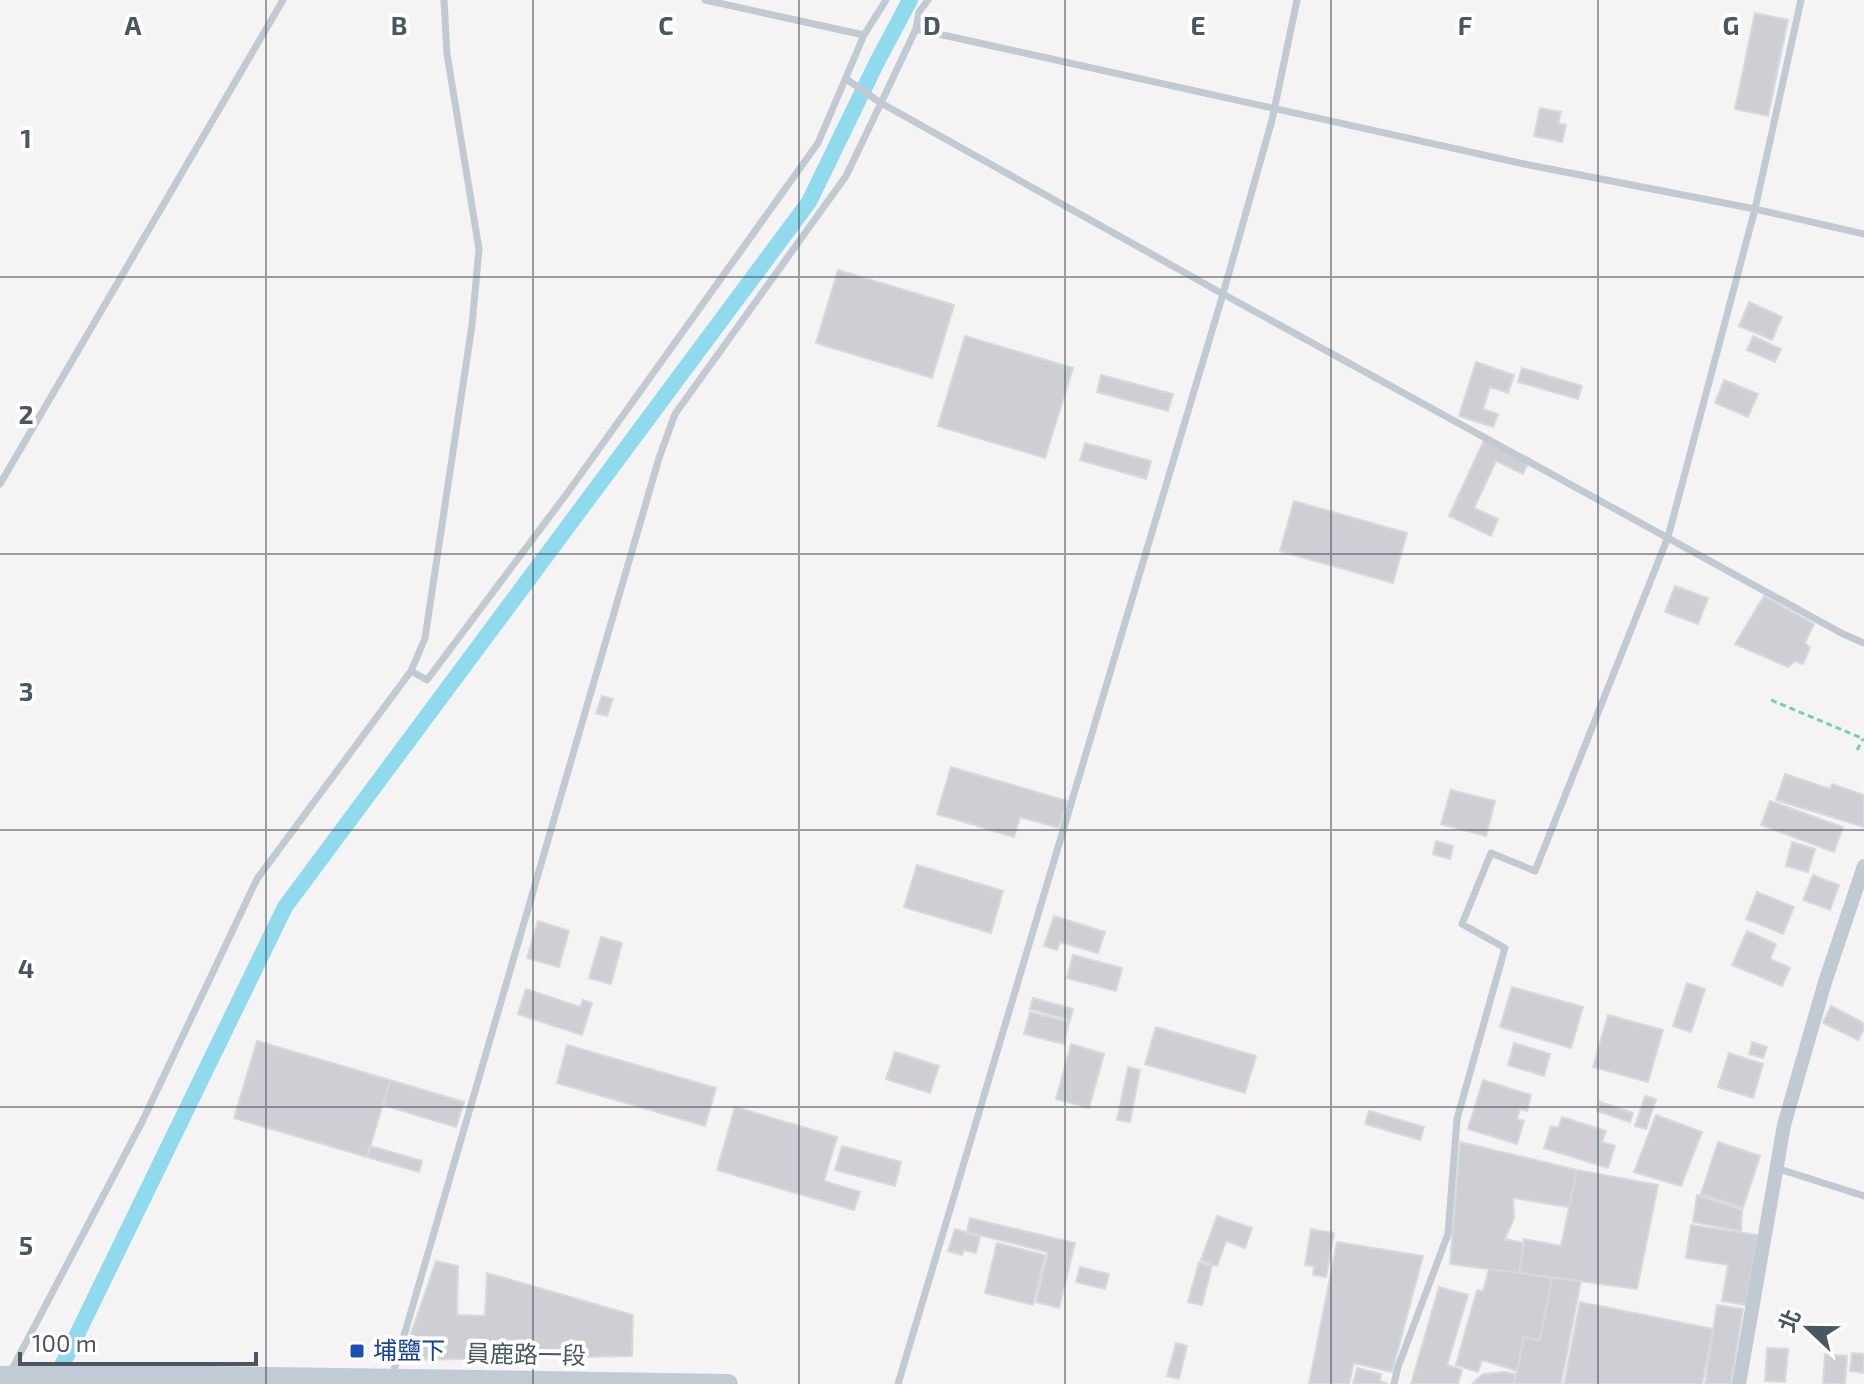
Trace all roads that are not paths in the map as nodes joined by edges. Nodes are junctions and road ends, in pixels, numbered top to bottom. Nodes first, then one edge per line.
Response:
1 (283, 0) edge
2 (444, 0) edge
3 (705, 0) edge
4 (886, 0) edge
5 (928, 0) edge
6 (1297, 0) edge
7 (1801, 0) edge
8 (916, 29) junction
9 (864, 35) junction
10 (846, 79) junction
11 (881, 103) junction
12 (1275, 108) junction
13 (1755, 209) junction
14 (1864, 234) edge
15 (1223, 294) junction
16 (0, 484) edge
17 (1668, 537) junction
18 (1864, 643) edge
19 (411, 671) junction
20 (1864, 866) edge
21 (1776, 1168) junction
22 (1864, 1196) edge
23 (86, 1377) edge
24 (4, 1378) edge
25 (391, 1379) junction
26 (246, 1380) edge
27 (728, 1384) edge
28 (898, 1384) edge
29 (1394, 1384) edge
30 (1739, 1384) edge

1 - 16 lane
2 - 19 lane
3 - 9 lane
4 - 9 lane
5 - 8 lane
6 - 12 lane
7 - 13 lane
8 - 11 lane
8 - 12 lane
9 - 10 lane
10 - 11 lane
10 - 19 lane
11 - 15 lane
11 - 25 lane
12 - 13 lane
12 - 15 lane
13 - 14 lane
13 - 17 lane
15 - 17 lane
15 - 28 lane
17 - 18 lane
17 - 29 lane
19 - 24 lane
20 - 21 street
21 - 22 lane
21 - 30 street
23 - 24 main road, 員鹿路一段
23 - 26 main road, 員鹿路一段
25 - 26 main road, 員鹿路一段
25 - 27 main road, 員鹿路一段

